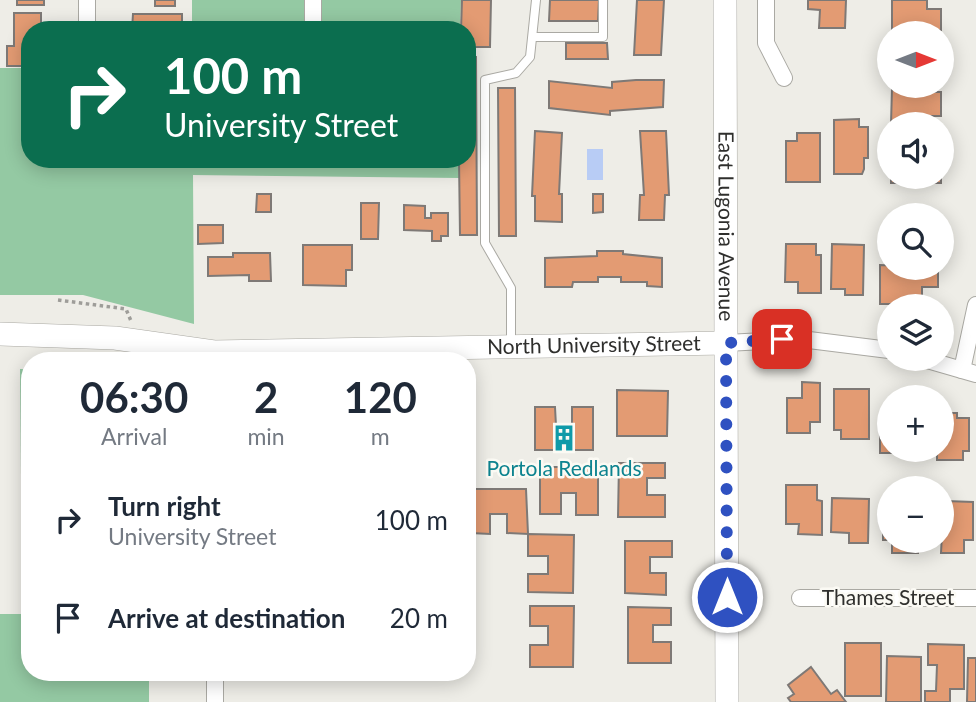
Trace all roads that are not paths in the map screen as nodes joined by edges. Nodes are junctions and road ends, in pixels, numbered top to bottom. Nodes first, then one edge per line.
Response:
1 (87, 0) edge
2 (313, 0) edge
3 (536, 0) edge
4 (603, 0) edge
5 (725, 0) edge
6 (766, 0) edge
7 (87, 21) edge
8 (313, 21) edge
9 (535, 37) junction
10 (784, 78) dead end
11 (976, 305) edge
12 (0, 334) edge
13 (726, 343) junction
14 (511, 345) junction
15 (877, 348) edge
16 (193, 352) edge
17 (354, 352) edge
18 (969, 372) edge
19 (800, 598) dead end
20 (976, 598) edge
21 (215, 681) edge
22 (215, 702) edge
23 (727, 702) edge

1 - 7 street
2 - 8 street
3 - 9 lane
4 - 9 lane
5 - 13 street, East Lugonia Avenue
6 - 10 street
9 - 14 lane
11 - 18 street
12 - 16 street, North University Street
13 - 14 street, North University Street
13 - 15 street
13 - 23 street, East Lugonia Avenue
14 - 17 street, North University Street
19 - 20 street, Thames Street
21 - 22 street

